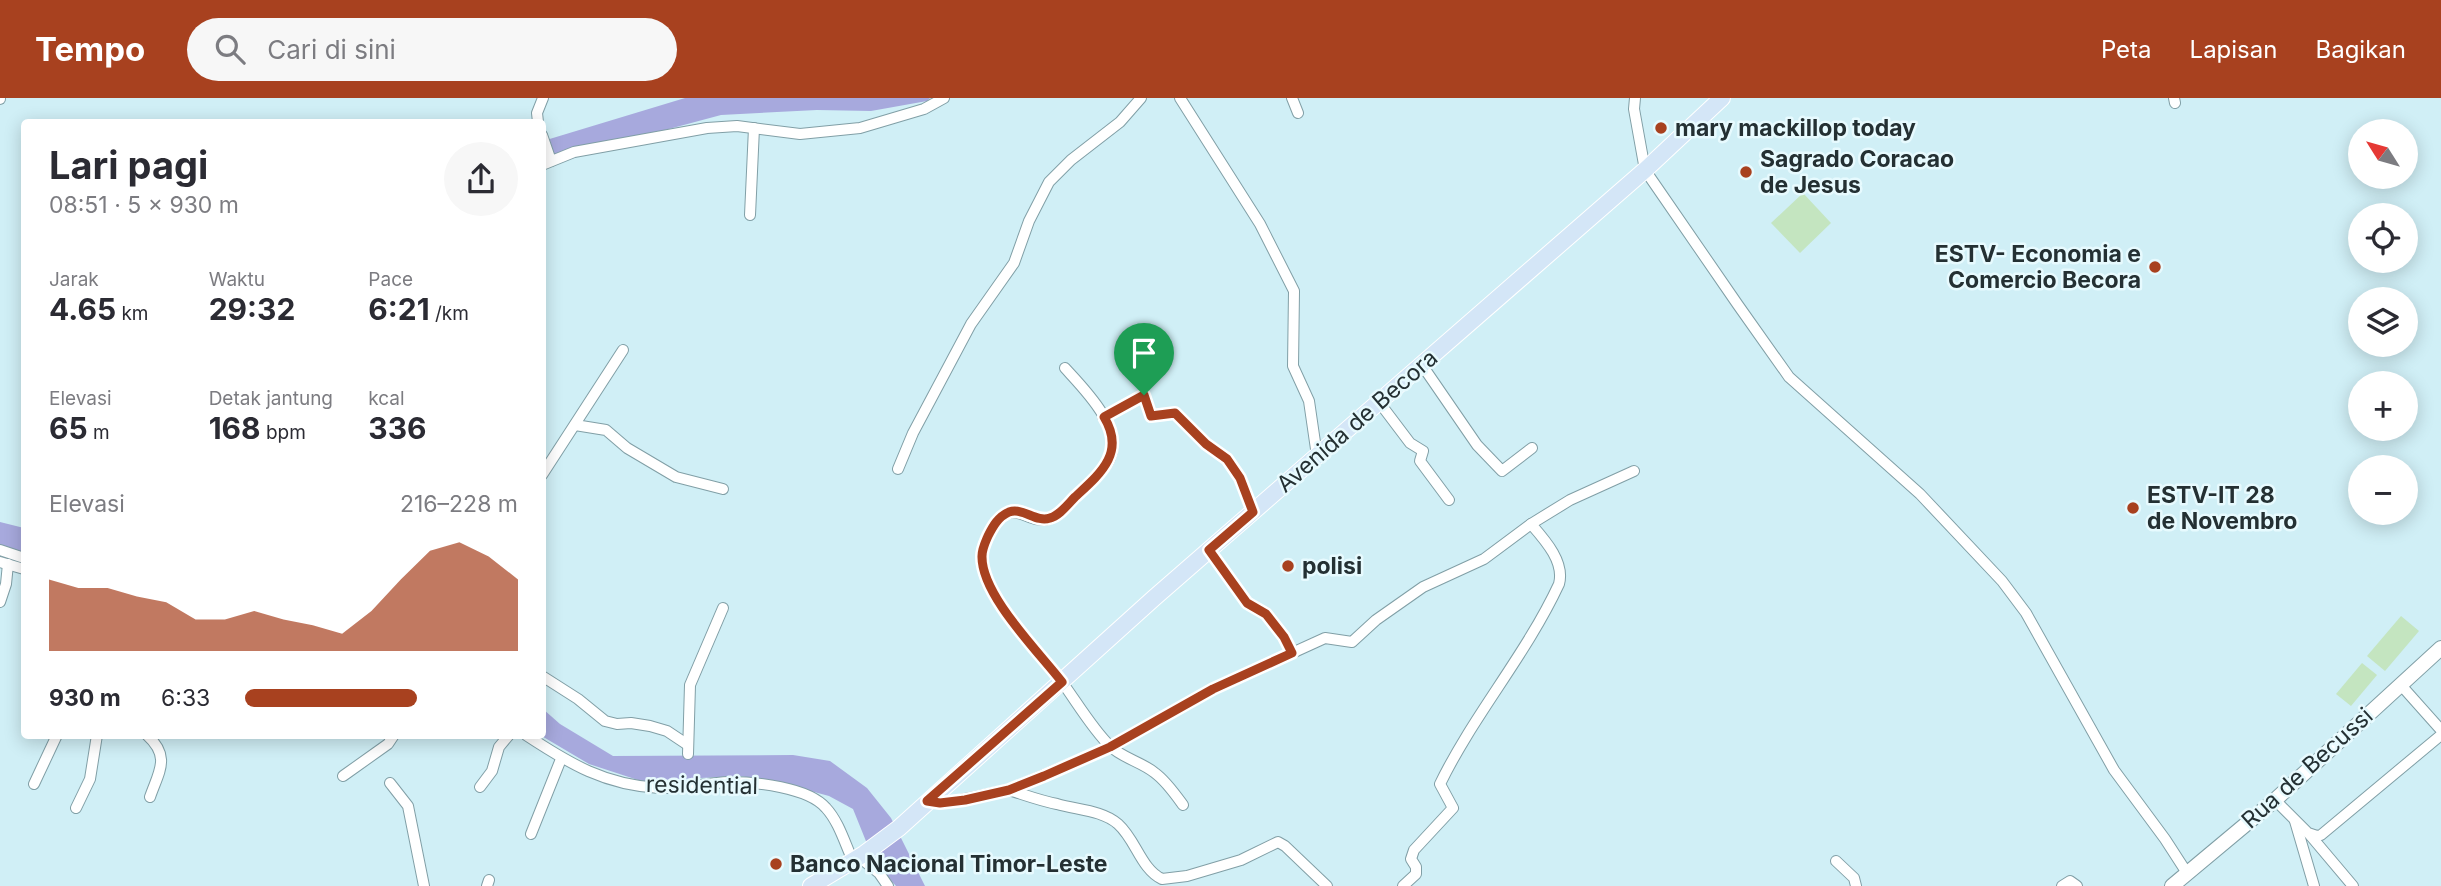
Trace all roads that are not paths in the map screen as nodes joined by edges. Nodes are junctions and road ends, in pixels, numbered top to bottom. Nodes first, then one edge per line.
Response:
1 (543, 98) edge
2 (944, 98) edge
3 (1141, 98) edge
4 (1180, 98) edge
5 (1292, 98) edge
6 (1635, 98) edge
7 (1722, 98) edge
8 (1298, 113) dead end
9 (538, 119) edge
10 (754, 128) junction
11 (547, 163) edge
12 (1646, 170) junction
13 (750, 215) dead end
14 (623, 350) dead end
15 (1422, 365) junction
16 (1065, 368) dead end
17 (1379, 402) junction
18 (1104, 417) junction
19 (575, 425) junction
20 (1532, 448) dead end
21 (1317, 456) junction
22 (546, 469) edge
23 (898, 469) dead end
24 (1634, 471) dead end
25 (723, 489) dead end
26 (1449, 500) dead end
27 (1253, 512) junction
28 (1531, 524) junction
29 (0, 550) edge
30 (1209, 550) junction
31 (21, 557) edge
32 (4, 563) edge
33 (21, 568) edge
34 (0, 602) edge
35 (723, 608) dead end
36 (2441, 649) edge
37 (1292, 653) junction
38 (546, 679) edge
39 (1062, 682) junction
40 (2400, 684) junction
41 (2441, 730) edge
42 (2441, 735) edge
43 (55, 739) edge
44 (96, 739) edge
45 (151, 739) edge
46 (391, 739) edge
47 (506, 739) edge
48 (532, 739) edge
49 (1110, 747) junction
50 (561, 759) junction
51 (343, 776) dead end
52 (390, 783) dead end
53 (34, 784) dead end
54 (480, 787) dead end
55 (1009, 790) junction
56 (150, 797) dead end
57 (2275, 800) junction
58 (927, 801) junction
59 (1184, 805) dead end
60 (76, 807) dead end
61 (2295, 821) junction
62 (2308, 833) junction
63 (531, 834) dead end
64 (859, 857) junction
65 (1836, 861) dead end
66 (2187, 873) junction
67 (424, 886) edge
68 (811, 886) edge
69 (888, 886) edge
70 (1327, 886) edge
71 (1403, 886) edge
72 (1856, 886) edge
73 (2062, 886) edge
74 (2077, 886) edge
75 (2172, 886) edge
76 (2314, 886) edge
77 (2353, 886) edge

1 - 9 street
2 - 10 street
3 - 23 street
4 - 21 street
5 - 8 street
6 - 12 street
7 - 12 main road, Avenida de Becora
10 - 11 street
10 - 13 street
12 - 15 main road, Avenida de Becora
12 - 66 street
14 - 19 street
15 - 17 main road, Avenida de Becora
15 - 20 street
16 - 18 street
17 - 21 main road, Avenida de Becora
17 - 26 street
18 - 27 street
18 - 39 street
19 - 22 street
19 - 25 street
21 - 27 main road, Avenida de Becora
24 - 28 street
27 - 30 main road, Avenida de Becora
28 - 37 street
28 - 71 street
29 - 31 street
30 - 37 street
30 - 39 main road, Avenida de Becora
32 - 33 street
32 - 34 street
35 - 38 street
36 - 40 street, Rua de Becussi
37 - 49 street
39 - 49 street
39 - 58 main road, Avenida de Becora
40 - 41 street
40 - 57 street, Rua de Becussi
42 - 62 street
43 - 53 street
44 - 60 street
45 - 56 street
46 - 51 street
47 - 54 street
48 - 50 street, residential
49 - 55 street
49 - 59 street
50 - 63 street
50 - 64 street, residential
52 - 67 street
55 - 58 street
55 - 70 street
57 - 61 street
57 - 66 street, Rua de Becussi
58 - 64 main road, Avenida de Becora
61 - 62 street
61 - 76 street
62 - 77 street
64 - 68 main road
64 - 69 street
65 - 72 street
66 - 75 street, Rua de Becussi
73 - 74 street

